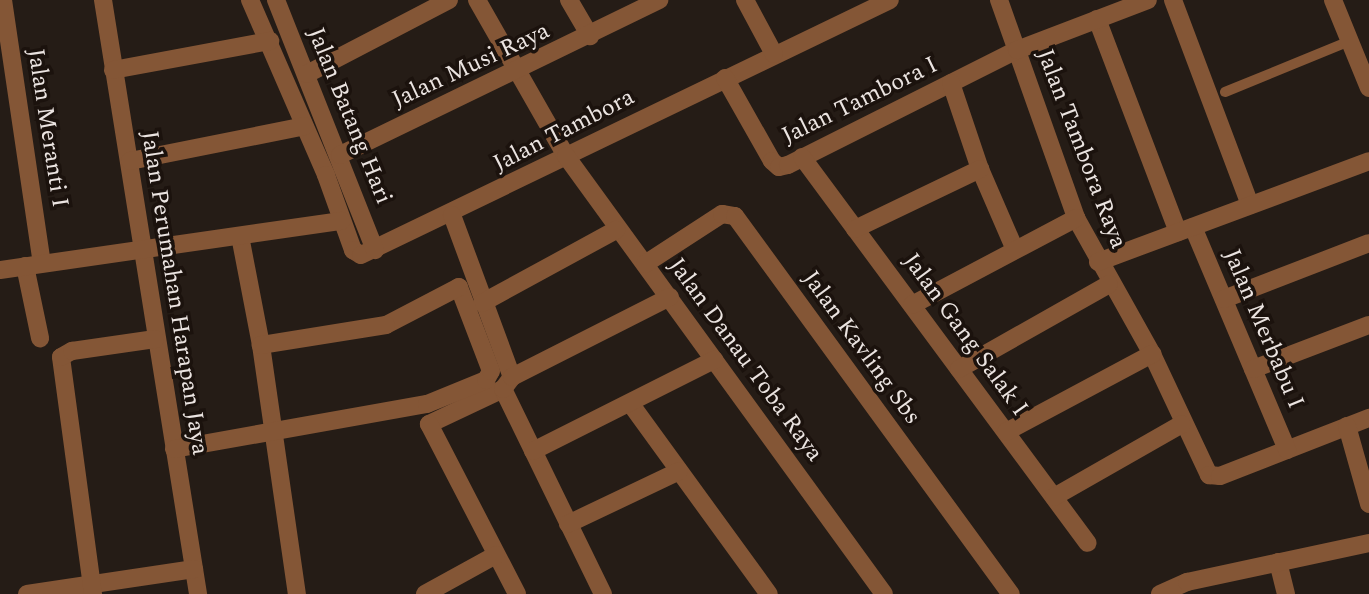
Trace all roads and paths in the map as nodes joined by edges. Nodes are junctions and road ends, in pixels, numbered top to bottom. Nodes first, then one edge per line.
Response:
1 (3, 0) edge
2 (103, 0) edge
3 (250, 0) edge
4 (276, 0) edge
5 (449, 0) edge
6 (477, 0) edge
7 (569, 0) edge
8 (657, 0) edge
9 (744, 0) edge
10 (890, 0) edge
11 (999, 0) edge
12 (1148, 0) edge
13 (1174, 0) edge
14 (1333, 0) edge
15 (1097, 19) junction
16 (590, 37) junction
17 (270, 41) junction
18 (1350, 41) junction
19 (1017, 50) junction
20 (774, 54) junction
21 (113, 70) junction
22 (516, 71) junction
23 (307, 74) junction
24 (725, 78) junction
25 (951, 83) junction
26 (1369, 88) edge
27 (1225, 92) dead end
28 (306, 126) junction
29 (340, 155) junction
30 (566, 156) junction
31 (802, 157) junction
32 (130, 161) junction
33 (1369, 161) edge
34 (980, 169) junction
35 (1250, 205) junction
36 (452, 215) junction
37 (1076, 218) junction
38 (342, 221) junction
39 (855, 229) junction
40 (1185, 229) junction
41 (616, 230) junction
42 (240, 236) junction
43 (1369, 243) edge
44 (141, 247) junction
45 (375, 250) junction
46 (1015, 250) junction
47 (1098, 262) junction
48 (645, 264) junction
49 (33, 265) junction
50 (0, 270) edge
51 (1110, 284) junction
52 (670, 297) junction
53 (1224, 299) junction
54 (482, 303) junction
55 (912, 305) junction
56 (1369, 325) edge
57 (40, 338) dead end
58 (155, 339) junction
59 (261, 345) junction
60 (1152, 354) junction
61 (714, 359) junction
62 (959, 369) junction
63 (1253, 369) junction
64 (507, 383) junction
65 (630, 403) junction
66 (1369, 418) edge
67 (1182, 424) junction
68 (1347, 426) junction
69 (273, 431) junction
70 (1006, 432) junction
71 (173, 449) junction
72 (1287, 450) junction
73 (533, 451) junction
74 (679, 471) junction
75 (1054, 497) junction
76 (1369, 504) edge
77 (568, 524) junction
78 (1088, 543) dead end
79 (1369, 543) edge
80 (496, 555) junction
81 (1278, 562) junction
82 (194, 569) junction
83 (1188, 588) edge
84 (92, 589) edge
85 (27, 594) edge
86 (198, 594) edge
87 (297, 594) edge
88 (425, 594) edge
89 (517, 594) edge
90 (603, 594) edge
91 (769, 594) edge
92 (884, 594) edge
93 (1011, 594) edge
94 (1160, 594) edge
95 (1286, 594) edge

1 - 49 street, Jalan Meranti I
2 - 21 street, Jalan Perumahan Harapan Jaya
3 - 17 street
4 - 23 street, Jalan Batang Hari
5 - 23 street
6 - 22 street, Jalan Danau Toba Raya
7 - 16 street
8 - 16 street, Jalan Musi Raya
9 - 20 street
10 - 20 street, Jalan Tambora
11 - 19 street, Jalan Tambora Raya
12 - 15 street, Jalan Tambora I
13 - 35 street
14 - 18 street
15 - 19 street, Jalan Tambora I
15 - 40 street
16 - 22 street, Jalan Musi Raya
17 - 21 street
17 - 28 street
18 - 26 street
18 - 27 lane
19 - 25 street, Jalan Tambora I
19 - 37 street, Jalan Tambora Raya
20 - 24 street, Jalan Tambora
21 - 32 street, Jalan Perumahan Harapan Jaya
22 - 29 street, Jalan Musi Raya
22 - 30 street, Jalan Danau Toba Raya
23 - 29 street, Jalan Batang Hari
24 - 30 street, Jalan Tambora
24 - 31 street, Jalan Tambora I
25 - 31 street, Jalan Tambora I
25 - 34 street
28 - 32 street
28 - 38 street
29 - 45 street, Jalan Batang Hari
30 - 36 street, Jalan Tambora
30 - 41 street, Jalan Danau Toba Raya
31 - 39 street, Jalan Gang Salak I
32 - 44 street, Jalan Perumahan Harapan Jaya
33 - 35 street, Jalan Merbabu I
34 - 39 street
34 - 46 street
35 - 40 street, Jalan Merbabu I
36 - 45 street, Jalan Tambora
36 - 54 street
37 - 46 street
37 - 47 street, Jalan Tambora Raya
38 - 42 street
38 - 45 street
39 - 55 street, Jalan Gang Salak I
40 - 47 street, Jalan Merbabu I
40 - 53 street, Jalan Merbabu I
41 - 48 street, Jalan Danau Toba Raya
41 - 54 street
42 - 44 street
42 - 59 street
43 - 53 street
44 - 49 street
44 - 58 street, Jalan Perumahan Harapan Jaya
46 - 55 street
47 - 51 street, Jalan Tambora Raya
48 - 52 street, Jalan Danau Toba Raya
48 - 93 street, Jalan Kavling Sbs
49 - 50 street
49 - 57 street, Jalan Meranti I
51 - 60 street, Jalan Tambora Raya
51 - 62 street
52 - 61 street, Jalan Danau Toba Raya
52 - 64 street
53 - 63 street, Jalan Merbabu I
54 - 64 street
55 - 62 street, Jalan Gang Salak I
56 - 63 street
58 - 71 street, Jalan Perumahan Harapan Jaya
58 - 84 street
59 - 69 street
59 - 69 street
60 - 67 street, Jalan Tambora Raya
60 - 70 street
61 - 65 street
61 - 92 street, Jalan Danau Toba Raya
62 - 70 street, Jalan Gang Salak I
63 - 72 street, Jalan Merbabu I
64 - 73 street
64 - 80 street
65 - 73 street
65 - 74 street
66 - 68 street
67 - 72 street, Jalan Tambora Raya
67 - 75 street
68 - 72 street
68 - 76 street
69 - 71 street
69 - 87 street
70 - 75 street, Jalan Gang Salak I
71 - 82 street, Jalan Perumahan Harapan Jaya
73 - 77 street
74 - 77 street
74 - 91 street
75 - 78 street, Jalan Gang Salak I
77 - 90 street
79 - 81 street
80 - 88 street
80 - 89 street
81 - 83 street
81 - 95 street
82 - 84 street
82 - 86 street, Jalan Perumahan Harapan Jaya
83 - 94 street
84 - 85 street

